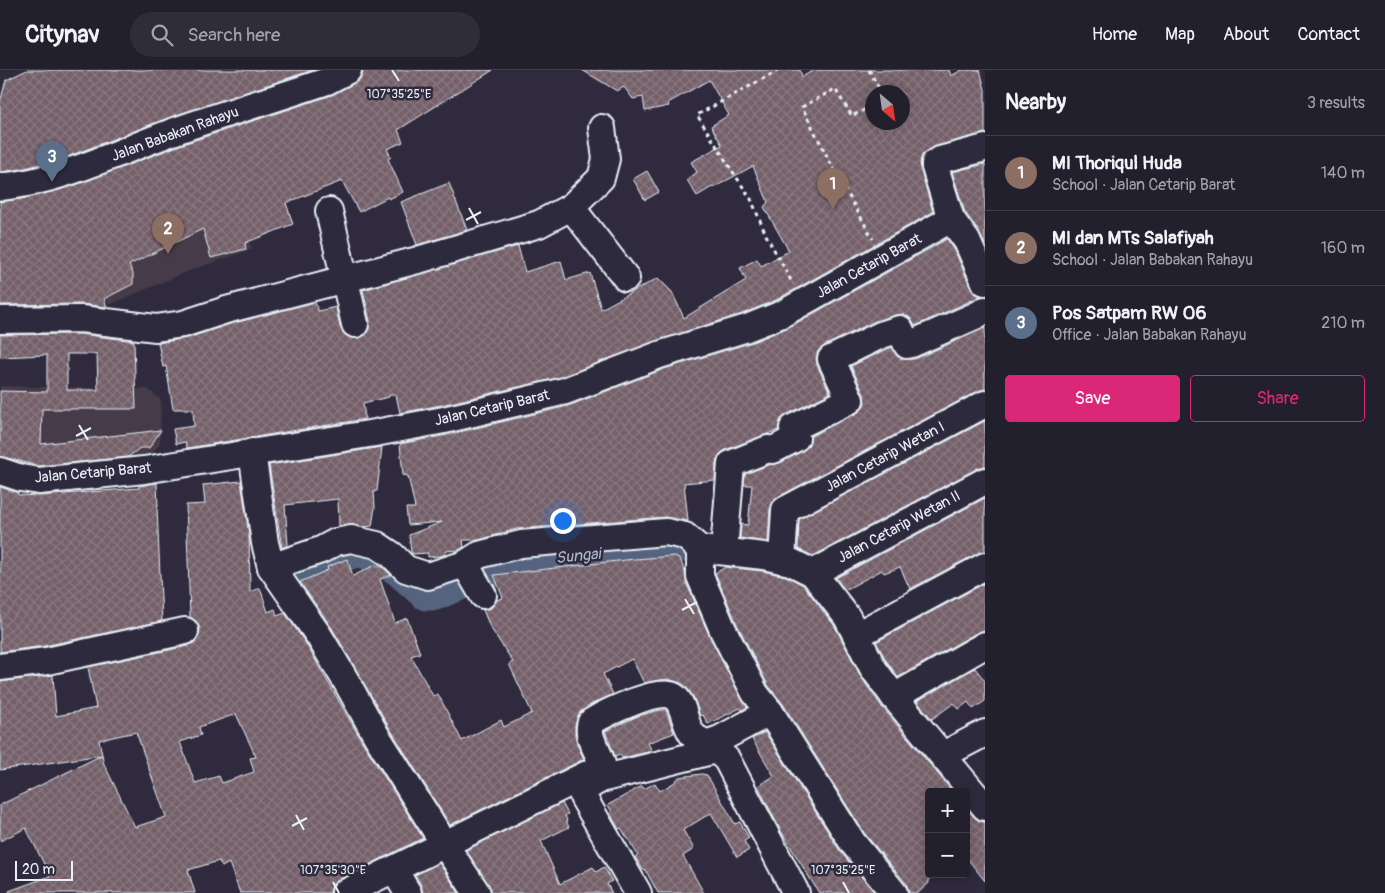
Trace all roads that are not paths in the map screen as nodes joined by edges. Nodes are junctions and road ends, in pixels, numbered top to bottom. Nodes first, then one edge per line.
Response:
1 (348, 70) edge
2 (602, 128) dead end
3 (985, 148) edge
4 (0, 187) edge
5 (572, 207) junction
6 (329, 211) dead end
7 (951, 219) junction
8 (976, 239) edge
9 (626, 278) dead end
10 (346, 279) junction
11 (985, 282) edge
12 (985, 310) edge
13 (0, 320) edge
14 (355, 324) dead end
15 (985, 404) edge
16 (252, 452) junction
17 (0, 471) edge
18 (985, 481) edge
19 (712, 550) junction
20 (782, 560) junction
21 (465, 564) junction
22 (985, 566) edge
23 (270, 567) junction
24 (813, 573) junction
25 (483, 595) dead end
26 (185, 631) dead end
27 (857, 635) junction
28 (985, 645) edge
29 (0, 667) edge
30 (894, 697) junction
31 (770, 712) junction
32 (985, 733) edge
33 (943, 755) junction
34 (985, 807) edge
35 (445, 845) junction
36 (394, 870) junction
37 (345, 893) edge
38 (408, 893) edge
39 (477, 893) edge
40 (638, 893) edge
41 (796, 893) edge
42 (894, 893) edge

1 - 4 street, Jalan Babakan Rahayu
2 - 5 street
3 - 7 street
5 - 9 street
5 - 10 street
6 - 10 street
7 - 8 street
7 - 16 street, Jalan Cetarip Barat
8 - 11 street
10 - 13 street
10 - 14 street
12 - 19 street
15 - 20 street, Jalan Cetarip Wetan I
16 - 17 street, Jalan Cetarip Barat
16 - 23 street
18 - 24 street, Jalan Cetarip Wetan II
19 - 20 street
19 - 21 street
19 - 31 street
20 - 24 street
21 - 23 street
21 - 25 street
22 - 27 street
23 - 35 street
24 - 27 street
26 - 29 street
27 - 30 street
28 - 30 street
30 - 33 street
31 - 35 street
31 - 42 street
32 - 33 street
33 - 34 street
35 - 36 street
35 - 39 street
36 - 37 street
36 - 38 street
40 - 41 street

